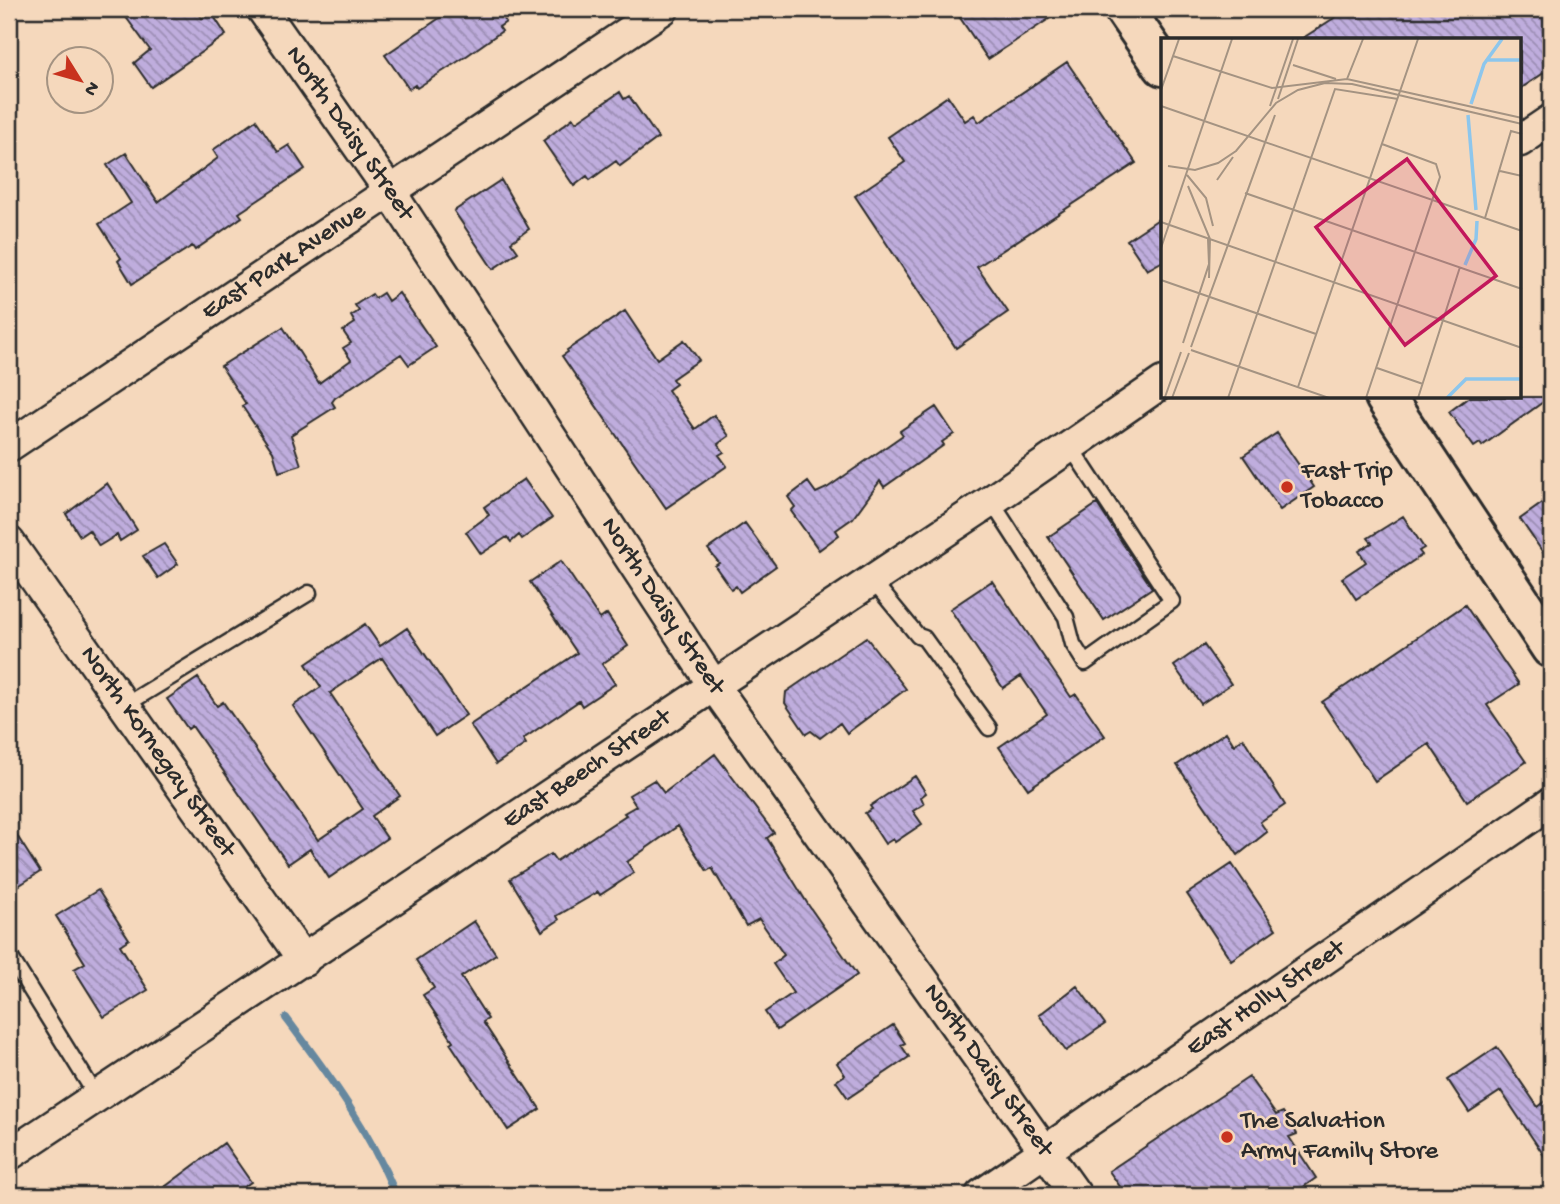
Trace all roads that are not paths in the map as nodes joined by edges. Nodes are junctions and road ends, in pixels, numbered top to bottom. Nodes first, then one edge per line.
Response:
1 (262, 9) edge
2 (663, 9) edge
3 (1125, 9) edge
4 (1161, 63) edge
5 (1551, 120) edge
6 (1522, 140) edge
7 (390, 190) junction
8 (1161, 383) edge
9 (1386, 399) edge
10 (9, 446) edge
11 (1070, 446) junction
12 (991, 501) junction
13 (9, 542) edge
14 (872, 580) junction
15 (309, 593) dead end
16 (1551, 648) edge
17 (714, 686) junction
18 (122, 707) junction
19 (989, 728) dead end
20 (1551, 803) edge
21 (9, 955) edge
22 (304, 961) junction
23 (97, 1097) junction
24 (1046, 1152) junction
25 (9, 1155) edge
26 (981, 1195) edge
27 (1076, 1195) edge

1 - 7 street, North Daisy Street
2 - 7 street, East Park Avenue
3 - 4 main road
5 - 6 street
7 - 10 street, East Park Avenue
7 - 17 street, North Daisy Street
8 - 11 street, East Beech Street
9 - 16 main road
11 - 12 street, East Beech Street
11 - 12 lane
12 - 14 street, East Beech Street
13 - 18 street, North Kornegay Street
14 - 17 street, East Beech Street
14 - 19 lane
15 - 18 lane
17 - 22 street, East Beech Street
17 - 24 street, North Daisy Street
18 - 22 street, North Kornegay Street
20 - 24 street, East Holly Street
21 - 23 lane
22 - 23 street, East Beech Street
23 - 25 street, East Beech Street
24 - 26 street, East Holly Street
24 - 27 street, North Daisy Street

